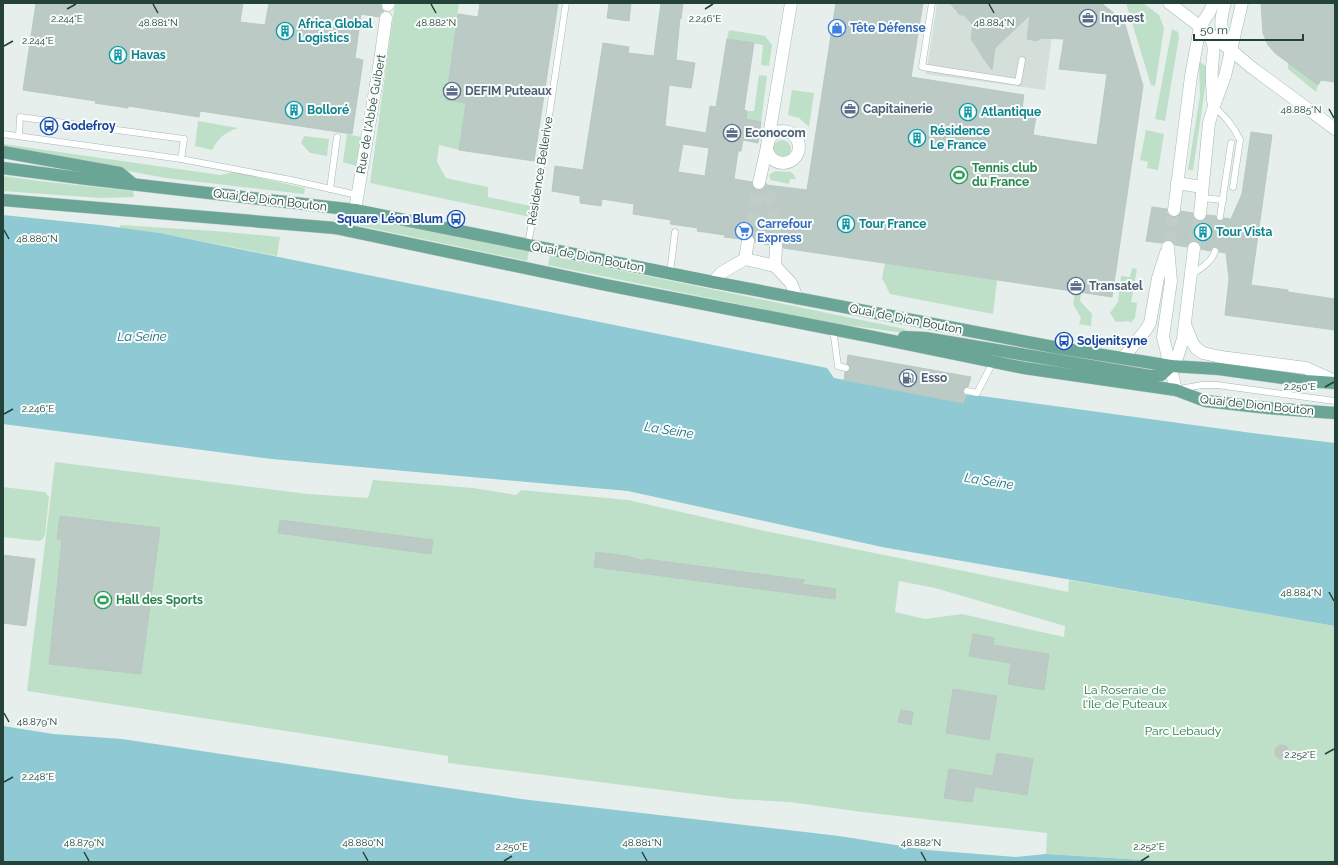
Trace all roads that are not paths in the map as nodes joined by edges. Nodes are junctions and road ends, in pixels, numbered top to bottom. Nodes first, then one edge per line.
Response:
1 (566, 3) edge
2 (791, 3) edge
3 (932, 3) edge
4 (1169, 3) edge
5 (1213, 3) edge
6 (1225, 3) edge
7 (1242, 3) edge
8 (386, 18) dead end
9 (1200, 27) junction
10 (1231, 50) junction
11 (1022, 60) dead end
12 (1214, 106) junction
13 (1335, 129) edge
14 (3, 134) edge
15 (18, 136) junction
16 (337, 137) dead end
17 (1231, 143) dead end
18 (3, 152) edge
19 (181, 159) junction
20 (3, 168) edge
21 (1177, 182) junction
22 (759, 183) dead end
23 (133, 184) junction
24 (1233, 187) dead end
25 (330, 189) junction
26 (1202, 192) junction
27 (357, 195) junction
28 (3, 200) edge
29 (1223, 200) junction
30 (355, 210) junction
31 (1174, 210) tunnel mouth
32 (1200, 214) tunnel mouth
33 (1220, 217) dead end
34 (335, 228) junction
35 (676, 232) dead end
36 (748, 241) tunnel mouth
37 (528, 244) junction
38 (776, 246) tunnel mouth
39 (1194, 248) tunnel mouth
40 (1215, 251) dead end
41 (745, 259) junction
42 (775, 266) junction
43 (670, 273) junction
44 (1191, 275) junction
45 (713, 282) junction
46 (797, 298) junction
47 (1186, 327) junction
48 (833, 329) junction
49 (873, 337) junction
50 (1123, 358) junction
51 (993, 362) junction
52 (1171, 366) junction
53 (846, 368) dead end
54 (1335, 382) edge
55 (1176, 390) junction
56 (967, 391) dead end
57 (1335, 401) edge
58 (1335, 413) edge

1 - 37 lane, Résidence Bellerive
2 - 22 main road
3 - 11 lane
4 - 9 main road
5 - 9 main road
6 - 10 main road
7 - 10 main road
8 - 27 main road, Rue de l'Abbé Guibert
9 - 10 main road
9 - 12 main road
9 - 21 main road
10 - 12 main road
10 - 13 main road
12 - 24 lane
12 - 26 main road
14 - 15 lane
15 - 19 lane
15 - 19 lane
16 - 25 lane
17 - 29 lane
18 - 23 main road
19 - 25 lane
20 - 23 main road, Quai de Dion Bouton
21 - 26 main road
21 - 31 main road
23 - 30 main road, Quai de Dion Bouton
25 - 27 lane
26 - 29 lane
26 - 32 main road
27 - 30 main road, Rue de l'Abbé Guibert
28 - 34 main road, Quai de Dion Bouton
29 - 33 lane
30 - 34 main road
30 - 37 main road, Quai de Dion Bouton
34 - 48 main road, Quai de Dion Bouton
35 - 43 lane
36 - 41 main road
37 - 43 main road, Quai de Dion Bouton
38 - 42 main road
39 - 44 main road
40 - 44 lane
41 - 42 main road
41 - 45 main road
42 - 46 main road
43 - 45 main road, Quai de Dion Bouton
44 - 47 main road
45 - 46 main road, Quai de Dion Bouton
46 - 50 main road, Quai de Dion Bouton
47 - 52 main road
47 - 54 main road
48 - 49 main road, Quai de Dion Bouton
48 - 53 lane
49 - 51 main road, Quai de Dion Bouton
49 - 52 main road, Quai de Dion Bouton
50 - 52 main road, Quai de Dion Bouton
50 - 52 main road
51 - 55 main road, Quai de Dion Bouton
51 - 56 lane
52 - 54 main road, Quai de Dion Bouton
52 - 55 main road
55 - 57 lane
55 - 58 main road, Quai de Dion Bouton

